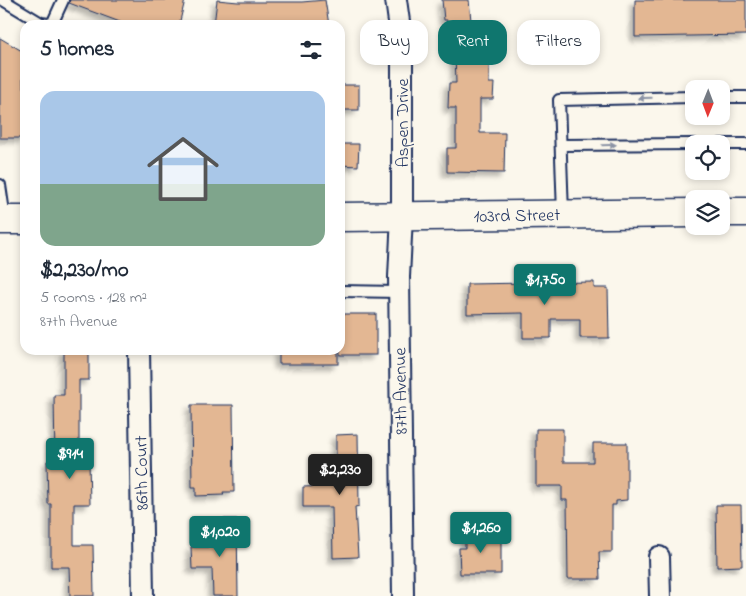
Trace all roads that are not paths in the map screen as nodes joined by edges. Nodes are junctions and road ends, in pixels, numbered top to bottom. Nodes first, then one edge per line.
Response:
1 (3, 0) edge
2 (63, 0) edge
3 (396, 0) edge
4 (37, 20) edge
5 (54, 20) edge
6 (746, 96) edge
7 (685, 97) edge
8 (730, 97) edge
9 (685, 144) edge
10 (730, 144) edge
11 (746, 144) edge
12 (560, 145) junction
13 (0, 185) edge
14 (730, 212) edge
15 (746, 212) edge
16 (685, 213) edge
17 (563, 214) junction
18 (402, 216) junction
19 (345, 217) edge
20 (10, 220) edge
21 (345, 290) edge
22 (399, 292) junction
23 (139, 355) edge
24 (660, 556) dead end
25 (143, 596) edge
26 (403, 596) edge
27 (660, 596) edge

1 - 4 lane
2 - 5 lane
3 - 18 street, Aspen Drive
6 - 8 lane
7 -> 12 lane
12 -> 9 lane
10 - 11 lane
12 - 17 lane
13 - 20 lane
14 - 15 street
16 - 17 street, 103rd Street
17 - 18 street, 103rd Street
18 - 19 street, 103rd Street
18 - 22 street, 87th Avenue
21 - 22 lane
22 - 26 street, 87th Avenue
23 - 25 street, 86th Court
24 - 27 street

